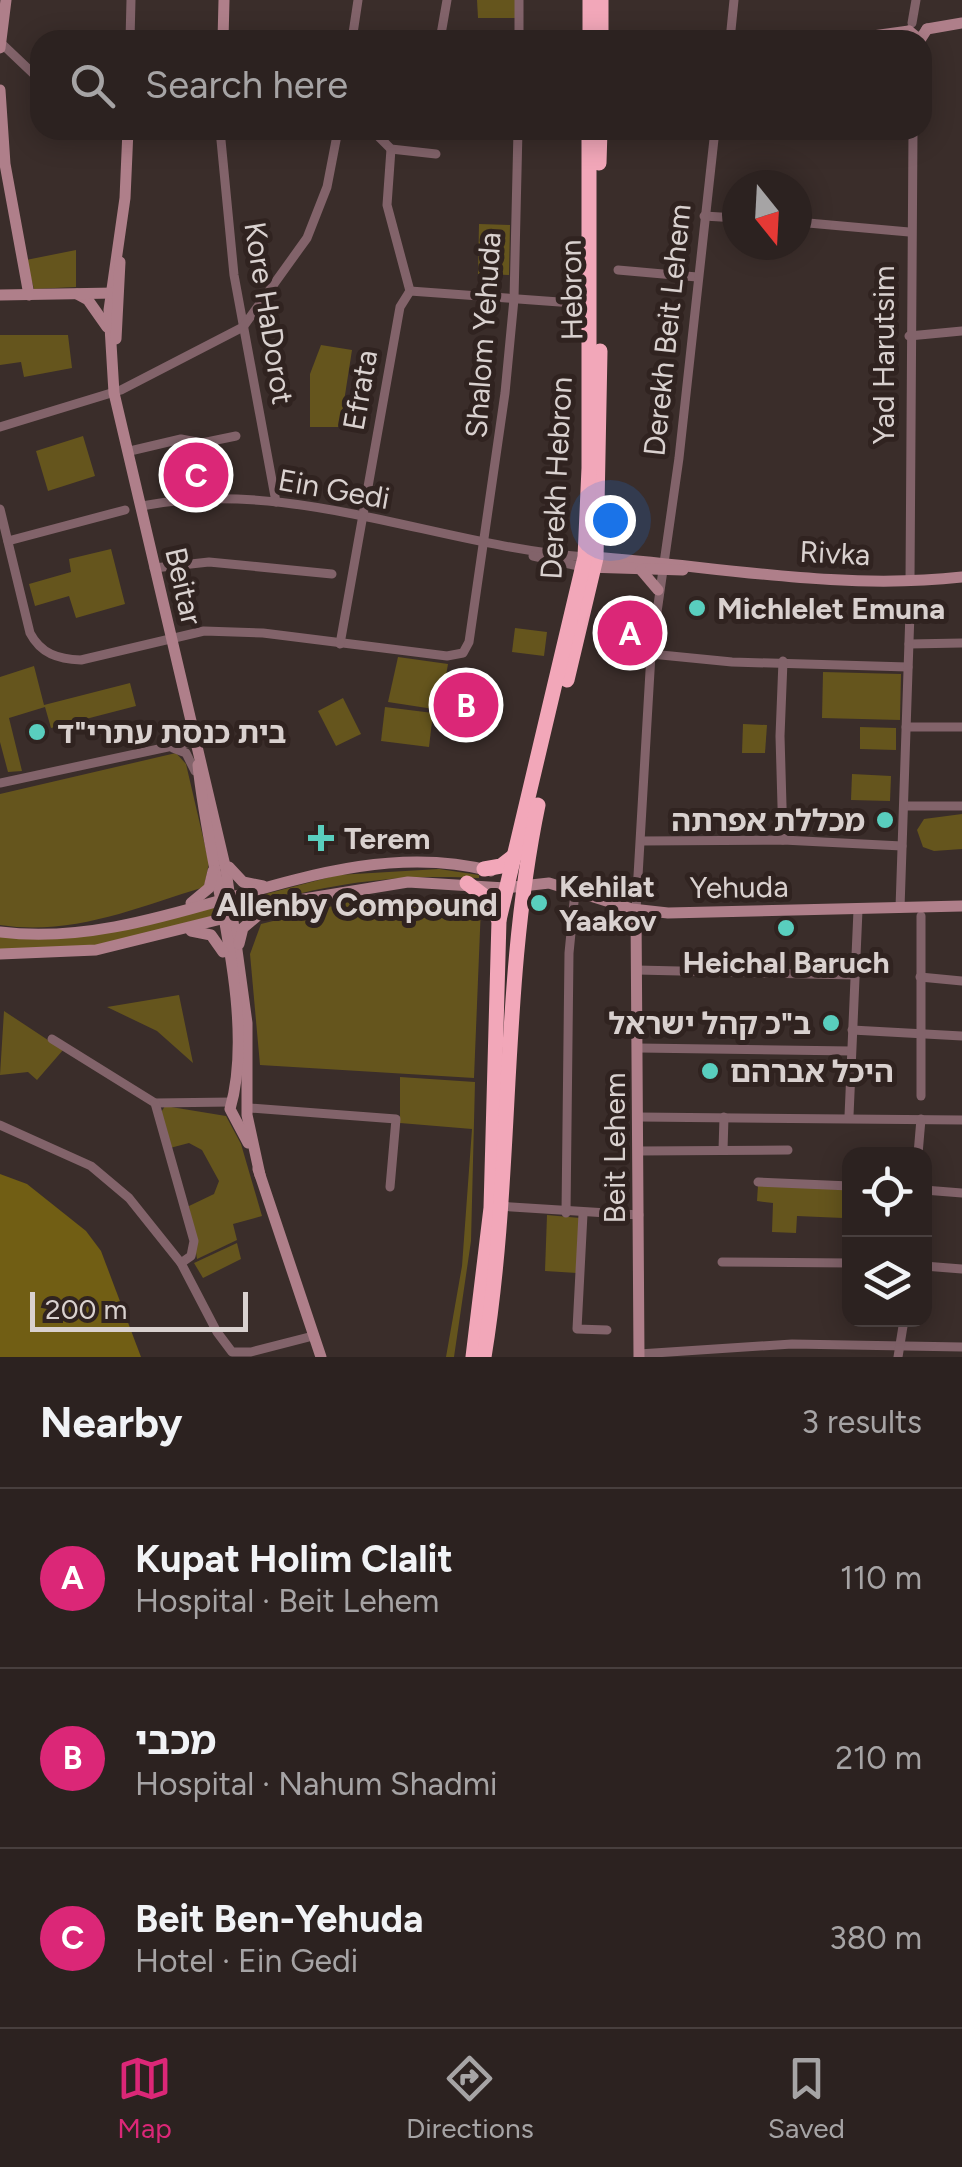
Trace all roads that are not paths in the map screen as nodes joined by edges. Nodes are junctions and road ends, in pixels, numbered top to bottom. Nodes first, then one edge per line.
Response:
1 (6, 0) edge
2 (131, 0) edge
3 (224, 0) edge
4 (358, 0) edge
5 (446, 0) edge
6 (519, 0) edge
7 (590, 0) edge
8 (601, 0) edge
9 (734, 0) edge
10 (916, 2) edge
11 (962, 23) edge
12 (130, 30) edge
13 (223, 30) edge
14 (354, 30) edge
15 (442, 30) edge
16 (519, 30) edge
17 (597, 30) edge
18 (599, 30) edge
19 (731, 30) edge
20 (918, 30) edge
21 (931, 30) edge
22 (0, 46) edge
23 (30, 72) edge
24 (0, 90) edge
25 (127, 140) edge
26 (221, 140) edge
27 (336, 140) edge
28 (382, 140) edge
29 (518, 140) edge
30 (590, 140) edge
31 (600, 140) edge
32 (714, 140) edge
33 (912, 140) edge
34 (391, 149) junction
35 (436, 154) dead end
36 (704, 216) junction
37 (722, 217) edge
38 (812, 223) edge
39 (908, 232) junction
40 (618, 270) dead end
41 (697, 277) junction
42 (236, 288) junction
43 (272, 290) junction
44 (68, 292) junction
45 (410, 292) junction
46 (113, 294) junction
47 (29, 295) junction
48 (0, 296) edge
49 (514, 299) junction
50 (589, 308) junction
51 (243, 327) junction
52 (108, 330) junction
53 (962, 331) edge
54 (909, 336) junction
55 (118, 392) junction
56 (0, 427) edge
57 (236, 436) dead end
58 (129, 446) junction
59 (276, 502) junction
60 (142, 506) junction
61 (0, 509) edge
62 (125, 510) dead end
63 (362, 518) junction
64 (8, 541) junction
65 (484, 542) junction
66 (589, 562) junction
67 (663, 565) junction
68 (154, 568) junction
69 (641, 570) junction
70 (332, 574) dead end
71 (962, 577) edge
72 (910, 581) junction
73 (658, 590) junction
74 (910, 612) dead end
75 (170, 638) junction
76 (962, 643) edge
77 (340, 644) junction
78 (909, 644) junction
79 (651, 654) junction
80 (784, 662) junction
81 (908, 667) junction
82 (906, 726) junction
83 (962, 727) edge
84 (196, 741) junction
85 (156, 750) junction
86 (0, 783) edge
87 (200, 785) junction
88 (904, 806) junction
89 (962, 806) edge
90 (783, 840) junction
91 (641, 841) junction
92 (902, 846) junction
93 (514, 856) junction
94 (219, 860) junction
95 (484, 870) junction
96 (467, 883) junction
97 (512, 883) junction
98 (278, 886) junction
99 (225, 898) junction
100 (574, 902) dead end
101 (962, 906) edge
102 (270, 907) junction
103 (900, 908) junction
104 (858, 910) junction
105 (642, 911) junction
106 (172, 912) junction
107 (921, 916) dead end
108 (228, 918) junction
109 (498, 920) junction
110 (0, 932) edge
111 (172, 933) junction
112 (0, 954) edge
113 (234, 967) junction
114 (637, 970) junction
115 (854, 975) junction
116 (920, 977) junction
117 (962, 981) edge
118 (852, 1030) junction
119 (919, 1034) junction
120 (962, 1036) edge
121 (52, 1039) dead end
122 (639, 1048) junction
123 (851, 1051) junction
124 (920, 1096) dead end
125 (155, 1102) junction
126 (240, 1108) junction
127 (849, 1116) junction
128 (639, 1117) junction
129 (724, 1117) junction
130 (921, 1119) junction
131 (962, 1120) edge
132 (0, 1125) edge
133 (919, 1147) edge
134 (724, 1150) junction
135 (788, 1150) dead end
136 (639, 1151) junction
137 (758, 1182) dead end
138 (842, 1186) edge
139 (390, 1188) dead end
140 (932, 1190) edge
141 (962, 1192) edge
142 (497, 1207) junction
143 (566, 1213) junction
144 (583, 1214) junction
145 (639, 1216) junction
146 (722, 1262) dead end
147 (181, 1263) junction
148 (842, 1263) edge
149 (932, 1267) edge
150 (962, 1269) edge
151 (903, 1327) edge
152 (607, 1330) dead end
153 (313, 1336) junction
154 (792, 1344) junction
155 (902, 1346) junction
156 (962, 1347) edge
157 (639, 1355) edge
158 (321, 1357) edge
159 (473, 1357) edge
160 (484, 1357) edge
161 (792, 1357) edge
162 (898, 1357) edge

1 - 22 street
2 - 12 street
3 - 13 street
4 - 14 street
5 - 15 street
6 - 16 street
7 - 17 highway
8 - 18 highway
9 - 19 street
10 - 20 street
11 - 21 street
22 - 23 street
24 - 47 street
25 - 46 street, Beitar
26 - 42 street, Kore HaDorot
27 - 43 street
28 - 34 street
29 - 49 street, Shalom Yehuda
30 - 50 highway, Derekh Hebron
31 - 66 highway, Hebron
32 - 36 street, Derekh Beit Lehem
33 - 39 street, Yad Harutsim
34 - 35 street
34 - 45 street
36 - 37 street
36 - 41 street, Derekh Beit Lehem
38 - 39 street
39 - 54 street, Yad Harutsim
40 - 41 street
41 - 67 street, Derekh Beit Lehem
42 - 43 street
42 - 51 street, Kore HaDorot
43 - 51 street
44 - 46 street
44 - 47 street
44 - 52 street
45 - 49 street
45 - 63 street, Efrata
46 - 52 street, Beitar
46 - 55 street, Beitar
47 - 48 street
49 - 50 street
49 - 65 street, Shalom Yehuda
50 - 66 highway, Derekh Hebron
51 - 55 street
51 - 59 street, Kore HaDorot
52 - 55 street, Beitar
53 - 54 street
54 - 72 street, Yad Harutsim
55 - 56 street
55 - 58 street, Beitar
57 - 58 street
58 - 60 street, Beitar
59 - 60 street, Ein Gedi
59 - 63 street, Ein Gedi
60 - 68 street, Beitar
61 - 64 street
62 - 64 street
63 - 65 street, Ein Gedi
63 - 77 street, Efrata
64 - 75 street
65 - 66 street, Ein Gedi
65 - 77 street, Shalom Yehuda
66 - 67 street, Rivka
66 - 69 street, Rivka
66 - 93 highway, Derekh Hebron
66 - 97 highway, Derekh Hebron
67 - 69 street, Rivka
67 - 72 street, Rivka
67 - 73 street, Beit Lehem
68 - 70 street
68 - 75 street, Beitar
69 - 73 street
71 - 72 street, Rivka
73 - 79 street, Beit Lehem
74 - 78 street
75 - 77 street
75 - 84 street, Beitar
76 - 78 street
78 - 81 street
79 - 80 street
79 - 91 street, Beit Lehem
80 - 81 street
80 - 90 street
81 - 82 street
82 - 83 street
82 - 88 street
84 - 85 street
84 - 87 street, Beitar
84 - 94 street, Beitar
85 - 86 street
85 - 87 street, Beitar
87 - 94 street, Beitar
88 - 89 street
88 - 92 street
90 - 91 street
90 - 92 street
91 - 105 street, Beit Lehem
92 - 103 street
93 - 95 highway
93 - 97 highway, Derekh Hebron
94 - 98 street
94 - 99 street, Beitar
94 - 106 street
95 - 97 street
95 - 98 street
96 - 97 street
96 - 102 street
96 - 109 highway
97 - 105 street, Yehuda
97 - 109 highway, Derekh Hebron
97 - 142 highway, Derekh Hebron
98 - 99 street
99 - 106 street
99 - 108 street, Beitar
100 - 143 street
101 - 103 street, Yehuda
102 - 108 street
102 - 113 street
103 - 104 street, Yehuda
104 - 105 street, Yehuda
104 - 115 street
105 - 114 street, Beit Lehem
106 - 110 street
107 - 116 street
108 - 111 street
108 - 113 street, Beitar
109 - 142 highway, Derekh Hebron
111 - 112 street
111 - 113 street
113 - 126 street, Beitar
114 - 115 street
114 - 122 street, Beit Lehem
115 - 118 street
116 - 117 street
116 - 119 street
118 - 119 street
118 - 123 street
119 - 120 street
119 - 124 street
121 - 125 street
122 - 123 street
122 - 128 street, Beit Lehem
123 - 127 street
125 - 126 street
125 - 147 street
126 - 139 street
126 - 153 street
127 - 129 street
127 - 130 street
128 - 129 street
128 - 136 street, Beit Lehem
129 - 134 street
130 - 131 street
130 - 133 street
132 - 147 street
134 - 135 street
134 - 136 street
136 - 145 street, Beit Lehem
137 - 138 street
140 - 141 street
142 - 143 street
142 - 159 highway, Derekh Hebron
142 - 160 highway, Derekh Hebron
143 - 144 street
144 - 145 street
144 - 152 street
145 - 157 street, Beit Lehem
146 - 148 street
147 - 153 street
149 - 150 street
151 - 155 street
153 - 158 street
154 - 155 street
154 - 157 street
154 - 161 street
155 - 156 street
155 - 162 street

